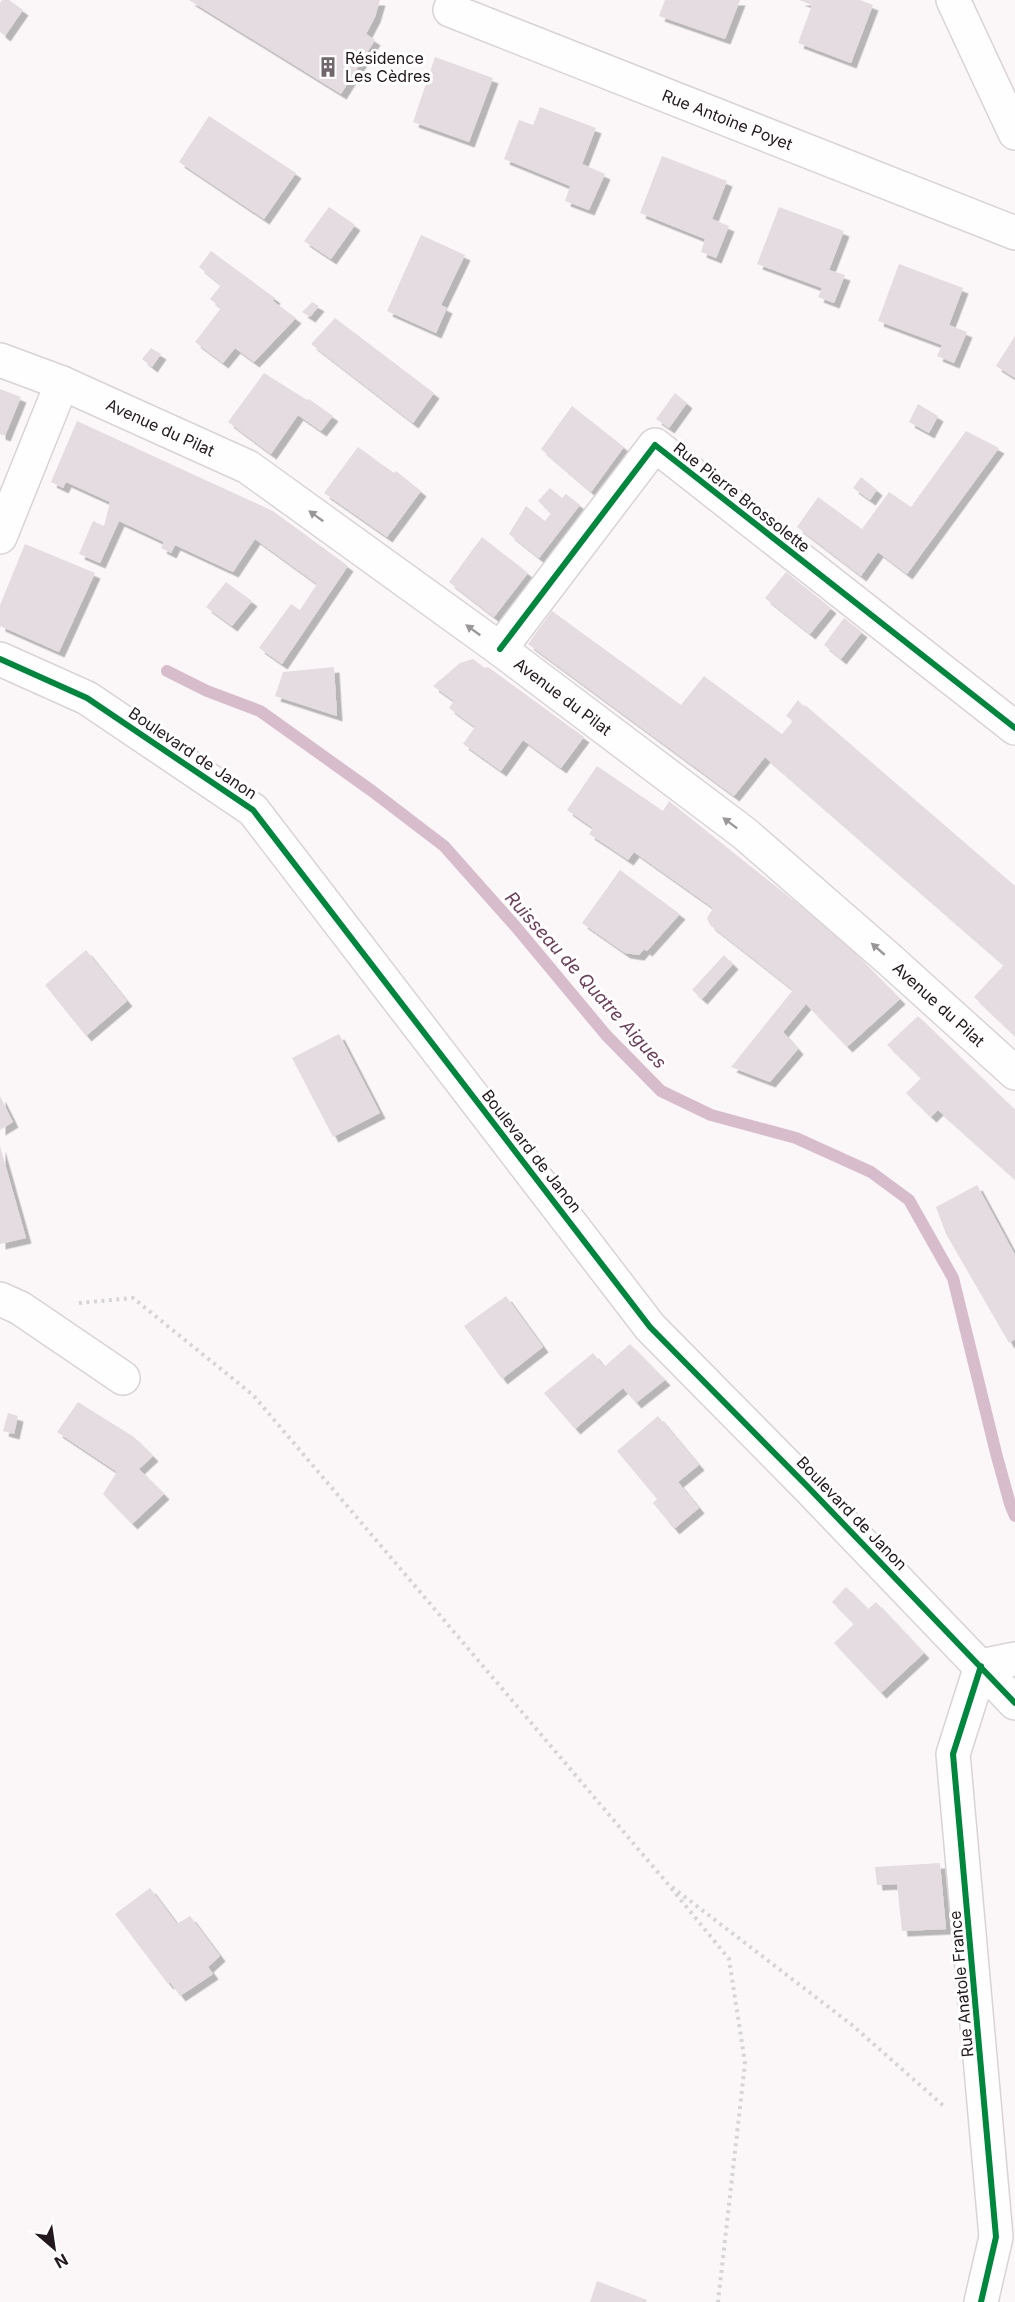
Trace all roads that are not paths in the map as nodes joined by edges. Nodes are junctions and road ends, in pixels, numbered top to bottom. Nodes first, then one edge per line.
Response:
1 (454, 0) edge
2 (953, 0) edge
3 (1015, 133) edge
4 (1015, 233) edge
5 (0, 360) edge
6 (62, 383) junction
7 (0, 537) edge
8 (500, 649) junction
9 (0, 659) edge
10 (1015, 728) edge
11 (1015, 1073) edge
12 (0, 1299) edge
13 (123, 1378) dead end
14 (1015, 1659) edge
15 (981, 1666) junction
16 (1015, 1703) edge
17 (981, 2302) edge

1 - 4 street, Rue Antoine Poyet
2 - 3 street
5 - 6 street, Avenue du Pilat
6 - 7 street
8 -> 6 street, Avenue du Pilat
8 - 10 street, Rue Pierre Brossolette
11 -> 8 street, Avenue du Pilat
9 - 15 street, Boulevard de Janon
12 - 13 street
14 - 15 street
15 - 16 street, Boulevard de Janon
15 - 17 street, Rue Anatole France

